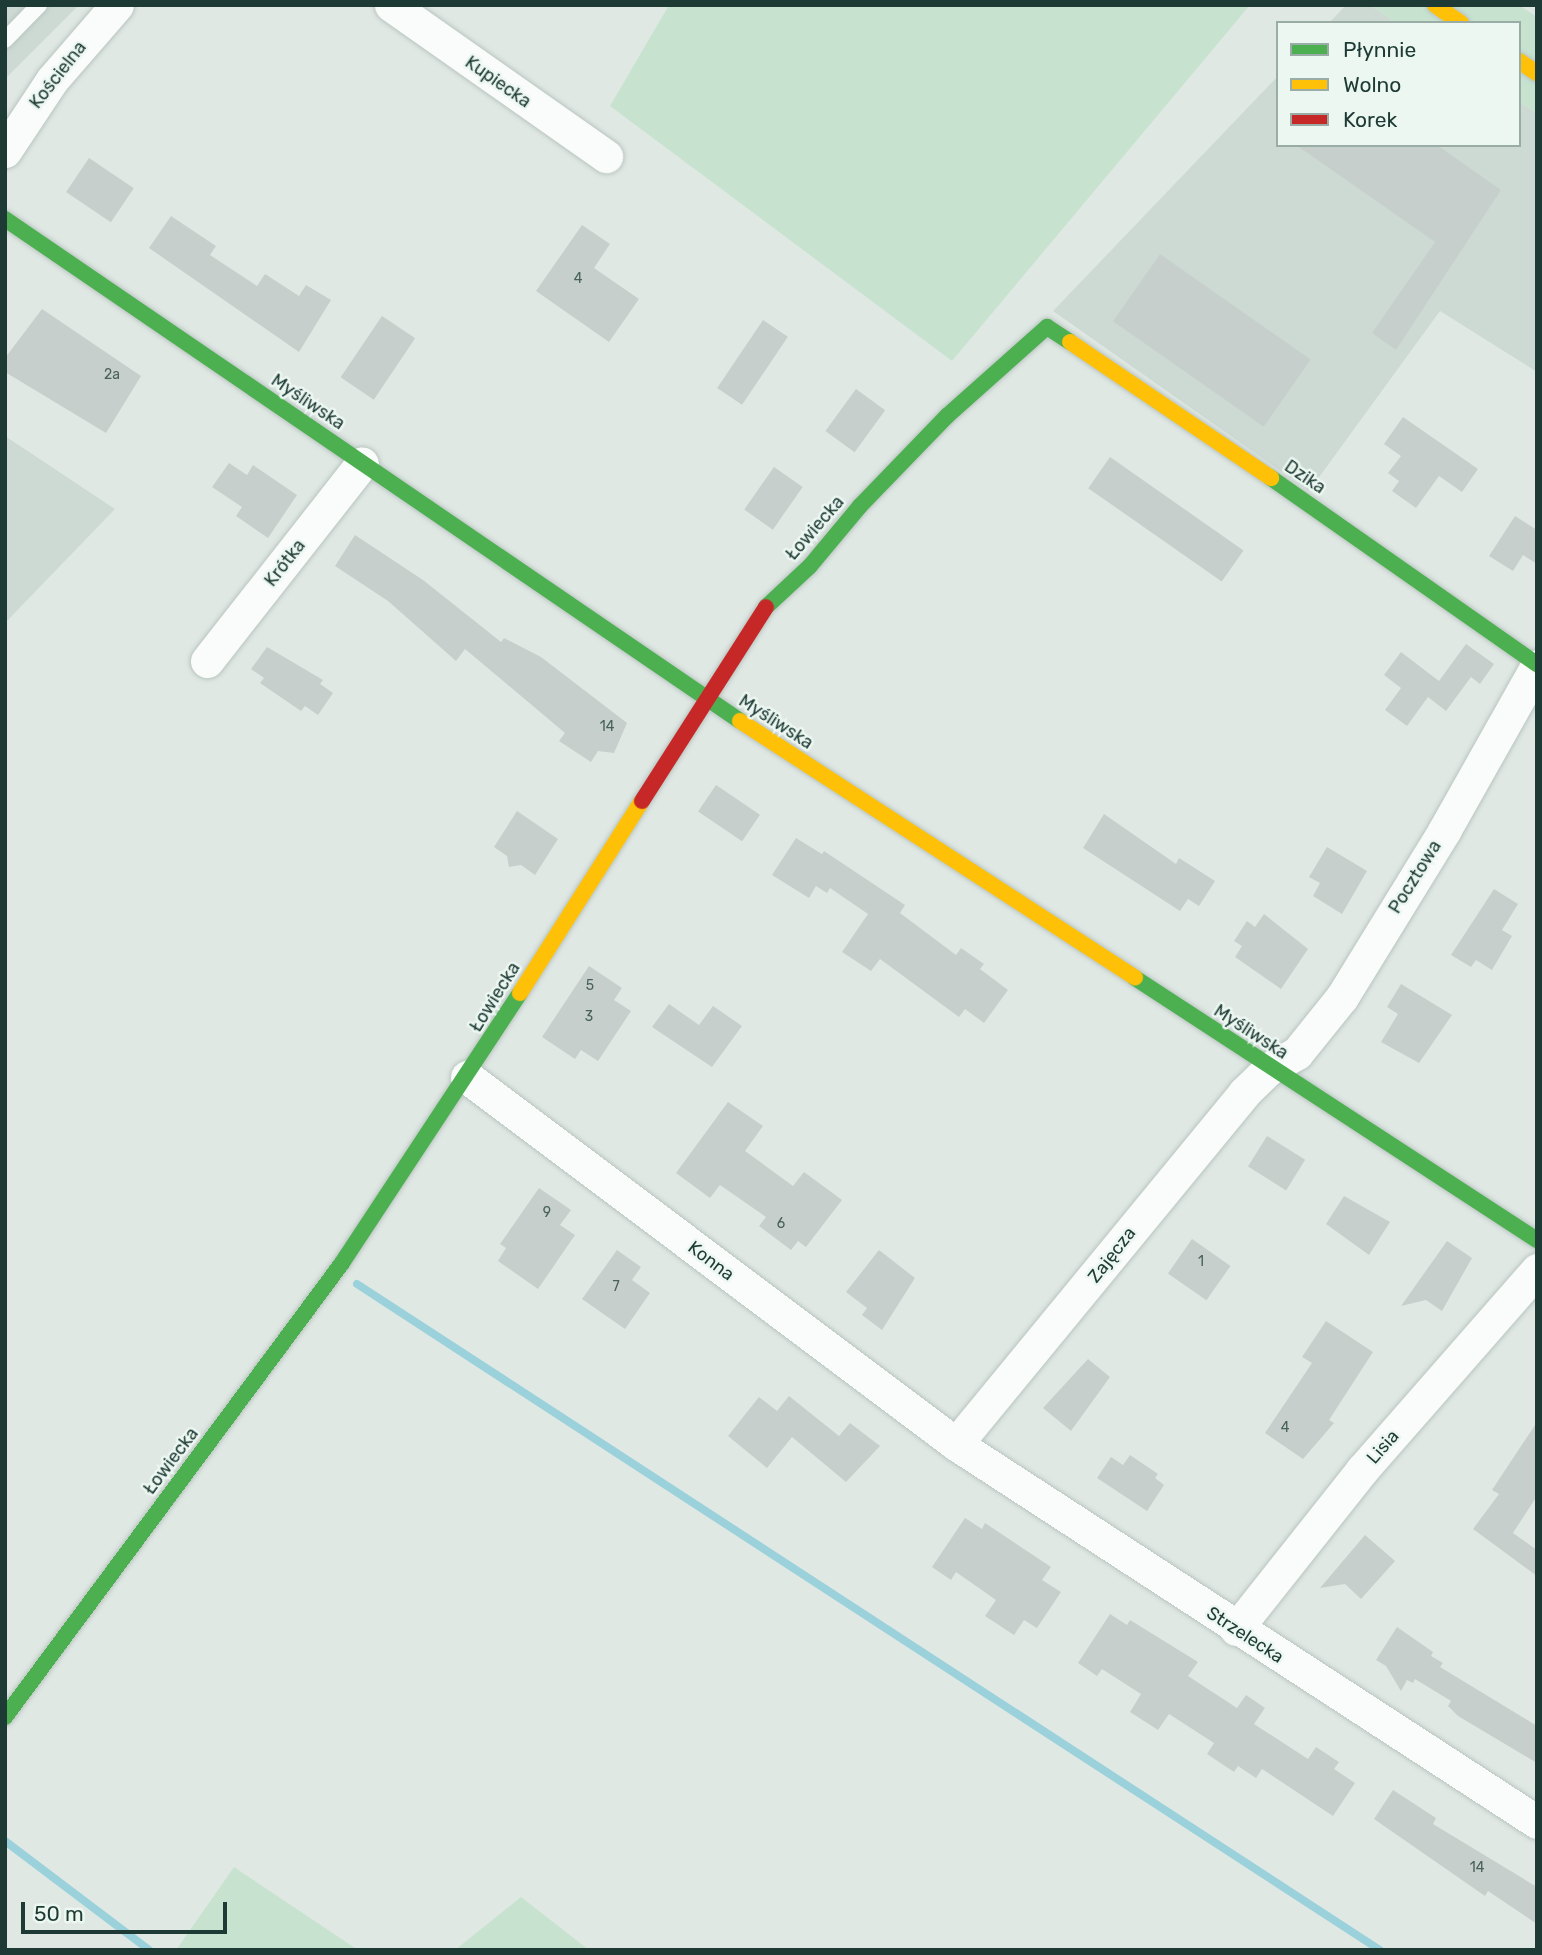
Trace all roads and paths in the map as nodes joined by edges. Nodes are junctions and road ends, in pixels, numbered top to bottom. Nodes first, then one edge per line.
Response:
1 (39, 5) edge
2 (117, 5) edge
3 (391, 5) edge
4 (1435, 5) edge
5 (1458, 21) edge
6 (5, 40) edge
7 (1521, 62) edge
8 (1537, 72) edge
9 (5, 150) edge
10 (607, 156) dead end
11 (5, 219) edge
12 (1047, 327) joint
13 (362, 463) junction
14 (207, 661) dead end
15 (1537, 665) edge
16 (709, 701) junction
17 (1270, 1068) junction
18 (467, 1077) junction
19 (1537, 1240) edge
20 (1537, 1270) edge
21 (956, 1444) junction
22 (1236, 1629) junction
23 (5, 1717) edge
24 (1537, 1822) edge

1 - 6 lane
2 - 9 street, Kościelna
3 - 10 street, Kupiecka
4 - 5 street
7 - 8 street
11 - 13 street, Myśliwska
12 - 15 street, Dzika
12 - 16 street, Łowiecka
13 - 14 street, Krótka
13 - 16 street, Myśliwska
15 - 17 street, Pocztowa
16 - 17 street, Myśliwska
16 - 18 street, Łowiecka
17 - 19 street, Myśliwska
17 - 21 street, Zajęcza
18 - 21 street, Konna
18 - 23 street, Łowiecka
20 - 22 street, Lisia
21 - 22 street, Strzelecka
22 - 24 street, Strzelecka

